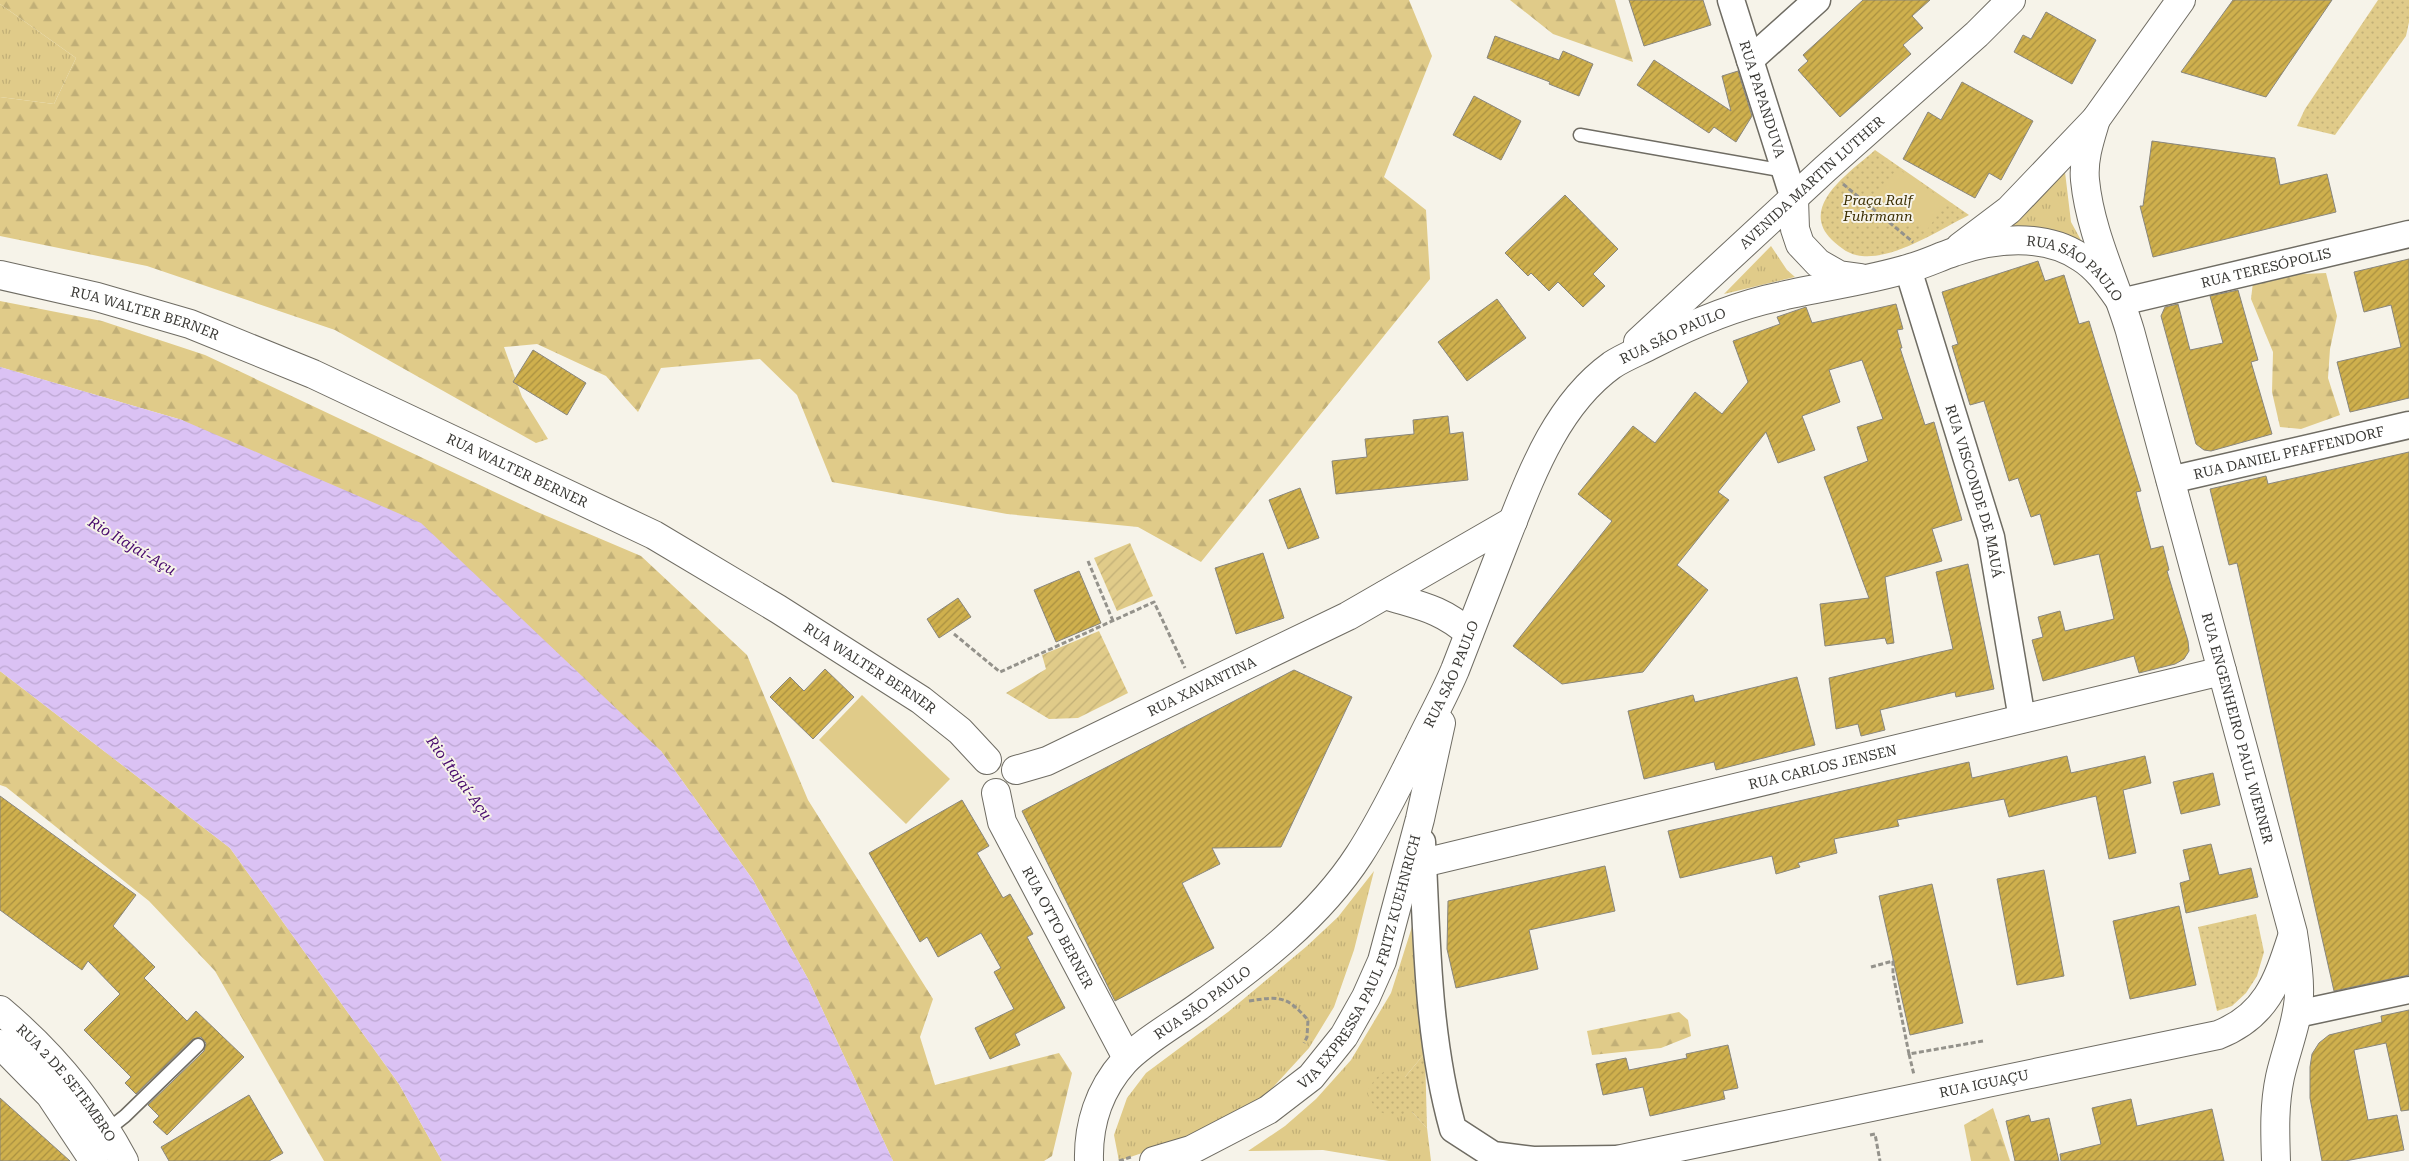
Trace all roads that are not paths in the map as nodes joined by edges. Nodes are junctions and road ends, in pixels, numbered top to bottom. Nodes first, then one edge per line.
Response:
1 (1731, 0) edge
2 (1817, 0) edge
3 (2011, 0) edge
4 (2181, 0) edge
5 (1750, 60) junction
6 (2096, 119) junction
7 (1580, 136) dead end
8 (1784, 171) junction
9 (1794, 199) junction
10 (2409, 234) edge
11 (1945, 256) junction
12 (1908, 269) junction
13 (0, 275) edge
14 (1871, 279) junction
15 (2121, 302) junction
16 (1612, 365) junction
17 (2409, 425) edge
18 (2170, 480) junction
19 (1513, 521) junction
20 (1385, 595) junction
21 (1469, 633) junction
22 (2222, 671) junction
23 (1453, 673) junction
24 (2022, 719) junction
25 (988, 760) junction
26 (1016, 770) junction
27 (996, 793) junction
28 (1420, 819) junction
29 (1423, 863) junction
30 (2293, 933) junction
31 (2409, 990) edge
32 (0, 1010) edge
33 (2297, 1014) junction
34 (0, 1044) edge
35 (198, 1045) dead end
36 (1127, 1058) junction
37 (106, 1131) junction
38 (1164, 1157) edge
39 (1616, 1160) edge
40 (94, 1161) edge
41 (124, 1161) edge
42 (1089, 1161) edge
43 (2276, 1161) edge

1 - 5 street, RUA PAPANDUVA
2 - 5 street
3 - 9 main road, AVENIDA MARTIN LUTHER
4 - 6 main road, RUA SÃO PAULO
5 - 8 street, RUA PAPANDUVA
6 - 11 main road, RUA SÃO PAULO
6 - 15 main road, RUA SÃO PAULO
7 - 8 lane
8 - 9 street, RUA PAPANDUVA
9 - 14 main road, RUA SÃO PAULO
9 - 16 main road, AVENIDA MARTIN LUTHER
10 - 15 street, RUA TERESÓPOLIS
11 - 12 main road, RUA SÃO PAULO
11 - 15 main road, RUA SÃO PAULO
12 - 14 main road, RUA SÃO PAULO
12 - 24 street, RUA VISCONDE DE MAUÁ
13 - 25 main road, RUA WALTER BERNER
14 - 16 main road, RUA SÃO PAULO
15 - 18 main road, RUA ENGENHEIRO PAUL WERNER
16 - 19 main road, RUA SÃO PAULO
17 - 18 street, RUA DANIEL PFAFFENDORF
18 - 22 main road, RUA ENGENHEIRO PAUL WERNER
19 - 20 main road, RUA XAVANTINA
19 - 21 main road, RUA SÃO PAULO
20 - 21 main road
20 - 26 main road, RUA XAVANTINA
21 - 23 main road, RUA SÃO PAULO
22 - 24 main road, RUA CARLOS JENSEN
22 - 30 main road, RUA ENGENHEIRO PAUL WERNER
23 - 28 main road, VIA EXPRESSA PAUL FRITZ KUEHNRICH
23 - 36 main road, RUA SÃO PAULO
24 - 29 main road, RUA CARLOS JENSEN
25 - 26 main road
25 - 27 main road
26 - 27 main road
27 - 36 main road, RUA OTTO BERNER
28 - 29 street
28 - 38 main road, VIA EXPRESSA PAUL FRITZ KUEHNRICH
29 - 39 street
30 - 33 main road, RUA ENGENHEIRO PAUL WERNER
30 - 39 main road, RUA IGUAÇU
31 - 33 street
32 - 37 main road, RUA 2 DE SETEMBRO
33 - 43 main road, RUA ENGENHEIRO PAUL WERNER
34 - 40 main road, RUA 2 DE SETEMBRO
35 - 37 lane
36 - 42 main road, RUA SÃO PAULO
37 - 41 main road, RUA 2 DE SETEMBRO

